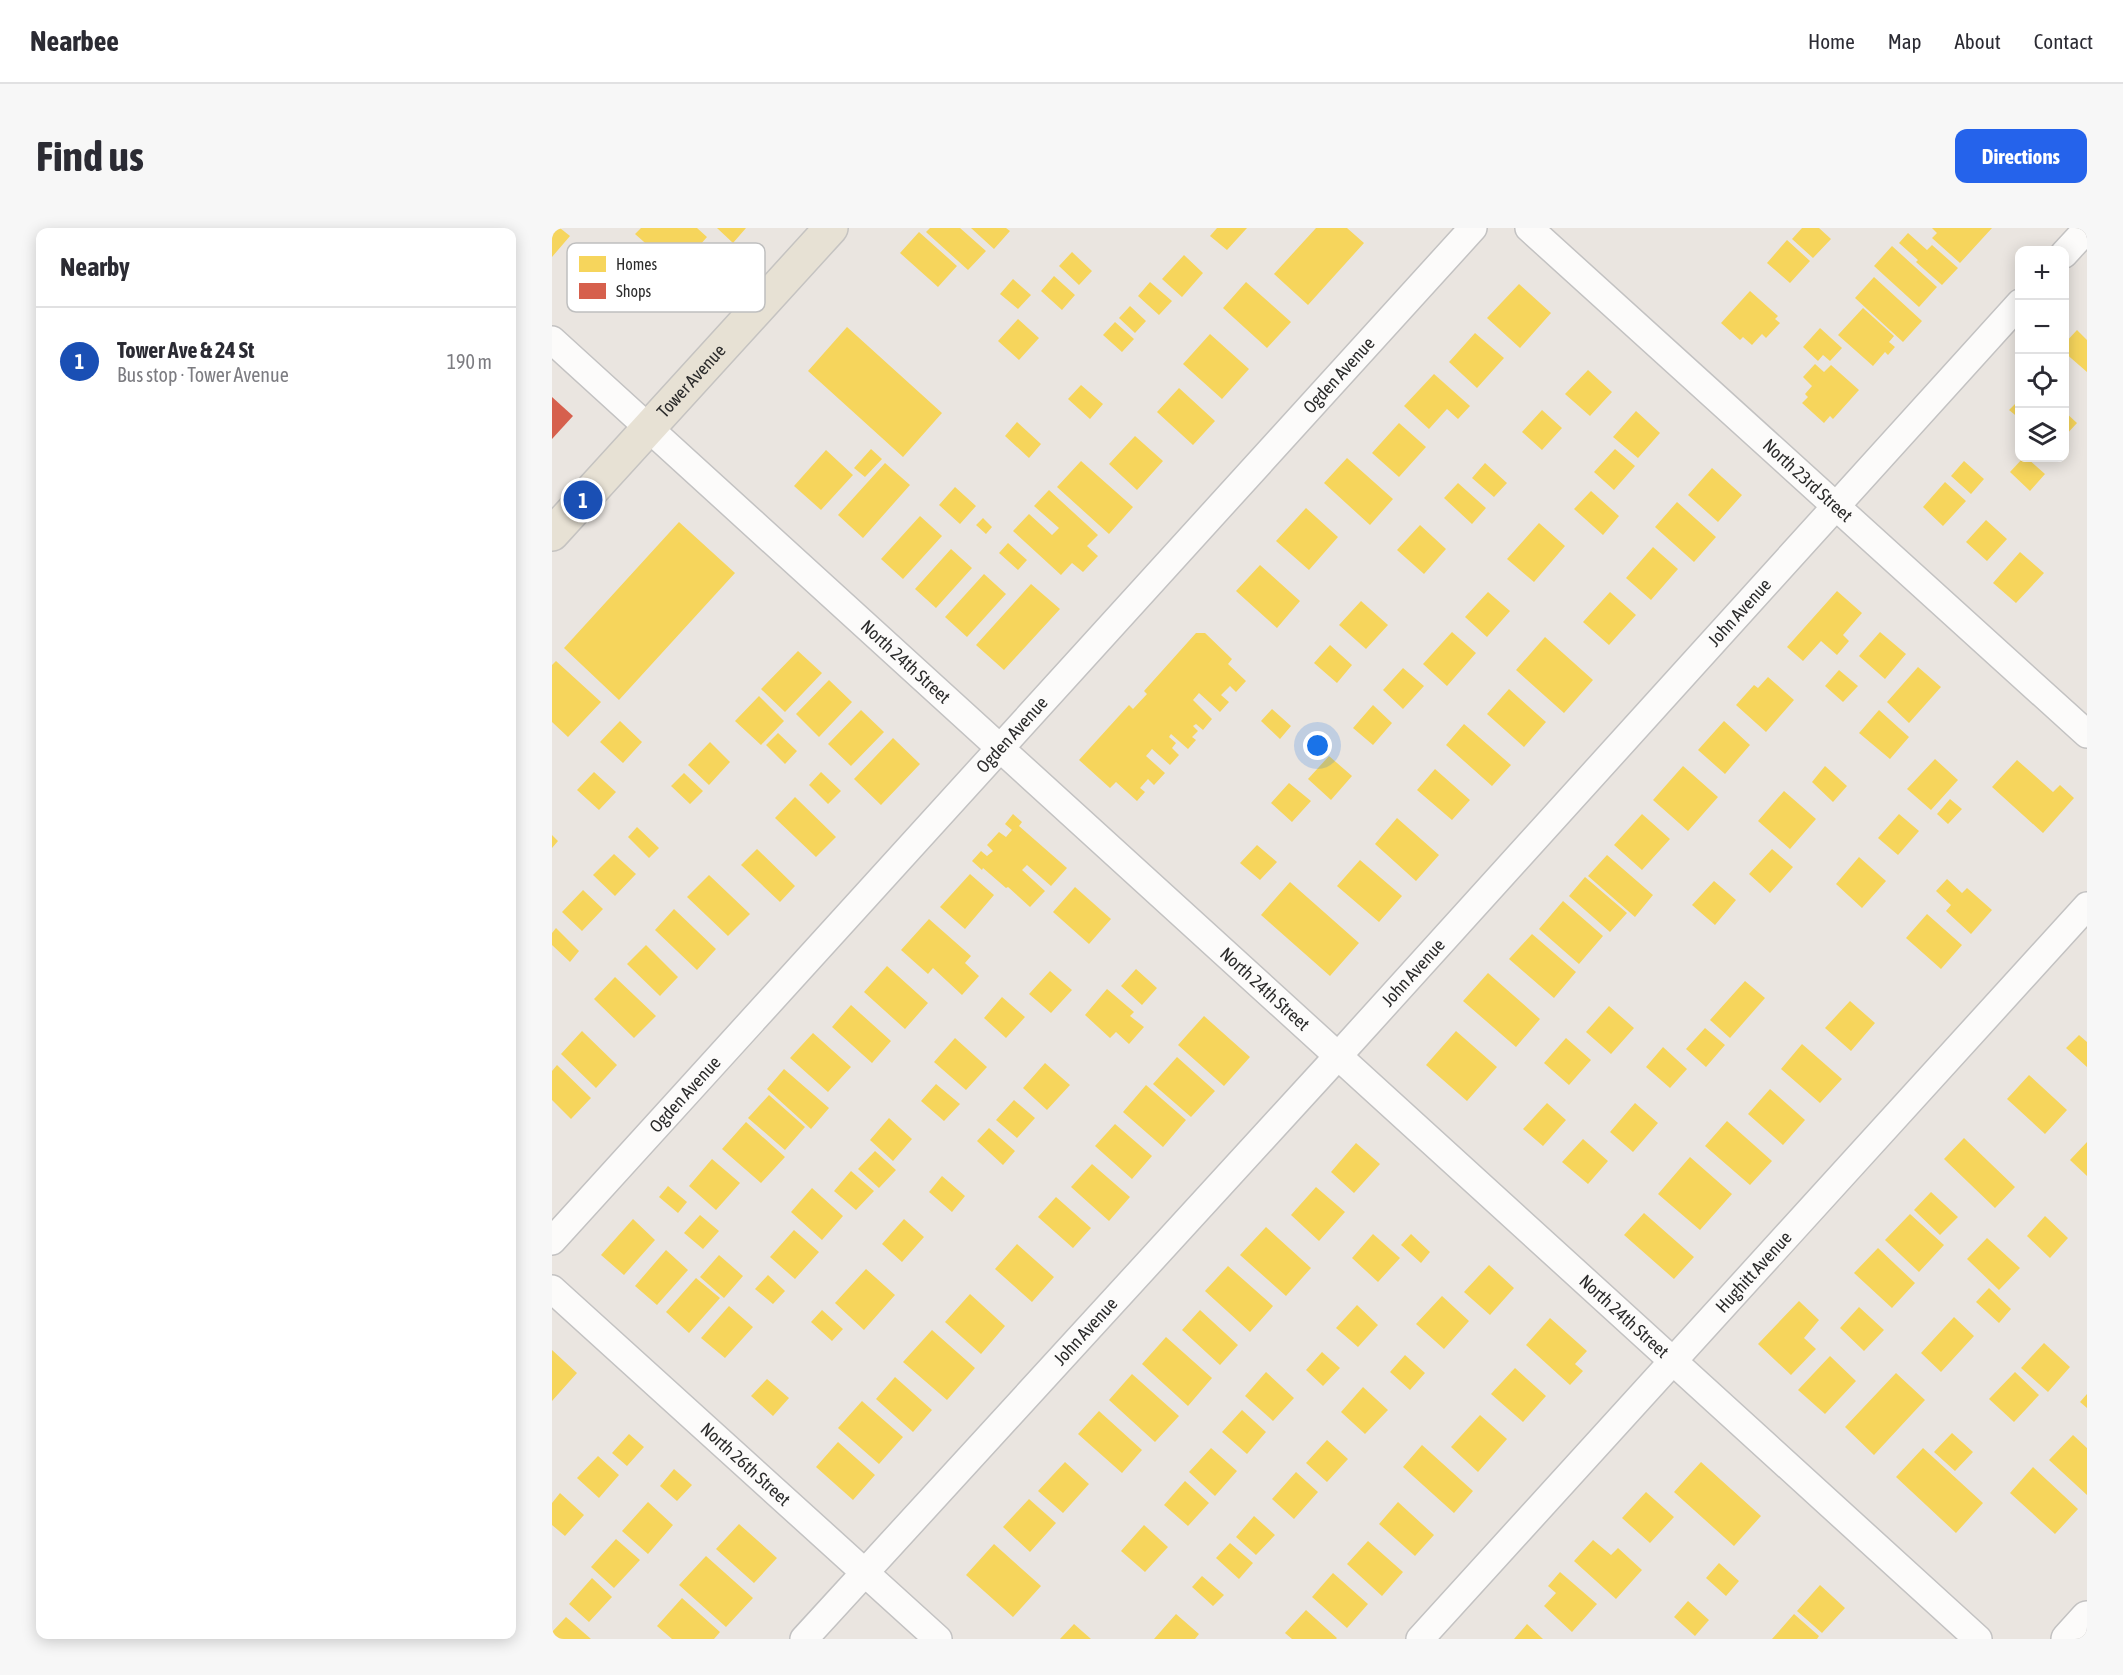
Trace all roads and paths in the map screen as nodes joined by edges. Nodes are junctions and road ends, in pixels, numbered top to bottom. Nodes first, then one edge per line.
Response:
1 (831, 228) edge
2 (1473, 228) edge
3 (1529, 228) edge
4 (2087, 229) edge
5 (2069, 249) edge
6 (765, 301) edge
7 (2015, 307) edge
8 (755, 312) edge
9 (552, 340) edge
10 (649, 428) junction
11 (1836, 507) junction
12 (552, 534) edge
13 (2087, 734) edge
14 (1002, 748) junction
15 (2087, 906) edge
16 (1338, 1056) junction
17 (552, 1241) edge
18 (552, 1289) edge
19 (1674, 1361) junction
20 (865, 1573) junction
21 (2087, 1618) edge
22 (804, 1639) edge
23 (938, 1639) edge
24 (1420, 1639) edge
25 (1978, 1639) edge
26 (2068, 1639) edge

1 - 6 main road, Tower Avenue
2 - 14 street, Ogden Avenue
3 - 11 street, North 23rd Street
4 - 5 street
7 - 11 street, John Avenue
8 - 10 main road, Tower Avenue
9 - 10 street, North 24th Street
10 - 12 main road, Tower Avenue
10 - 14 street, North 24th Street
11 - 13 street, North 23rd Street
11 - 16 street, John Avenue
14 - 16 street, North 24th Street
14 - 17 street, Ogden Avenue
15 - 19 street, Hughitt Avenue
16 - 19 street, North 24th Street
16 - 20 street, John Avenue
18 - 20 street, North 26th Street
19 - 24 street, Hughitt Avenue
19 - 25 street, North 24th Street
20 - 22 street, John Avenue
20 - 23 street, North 26th Street
21 - 26 street

